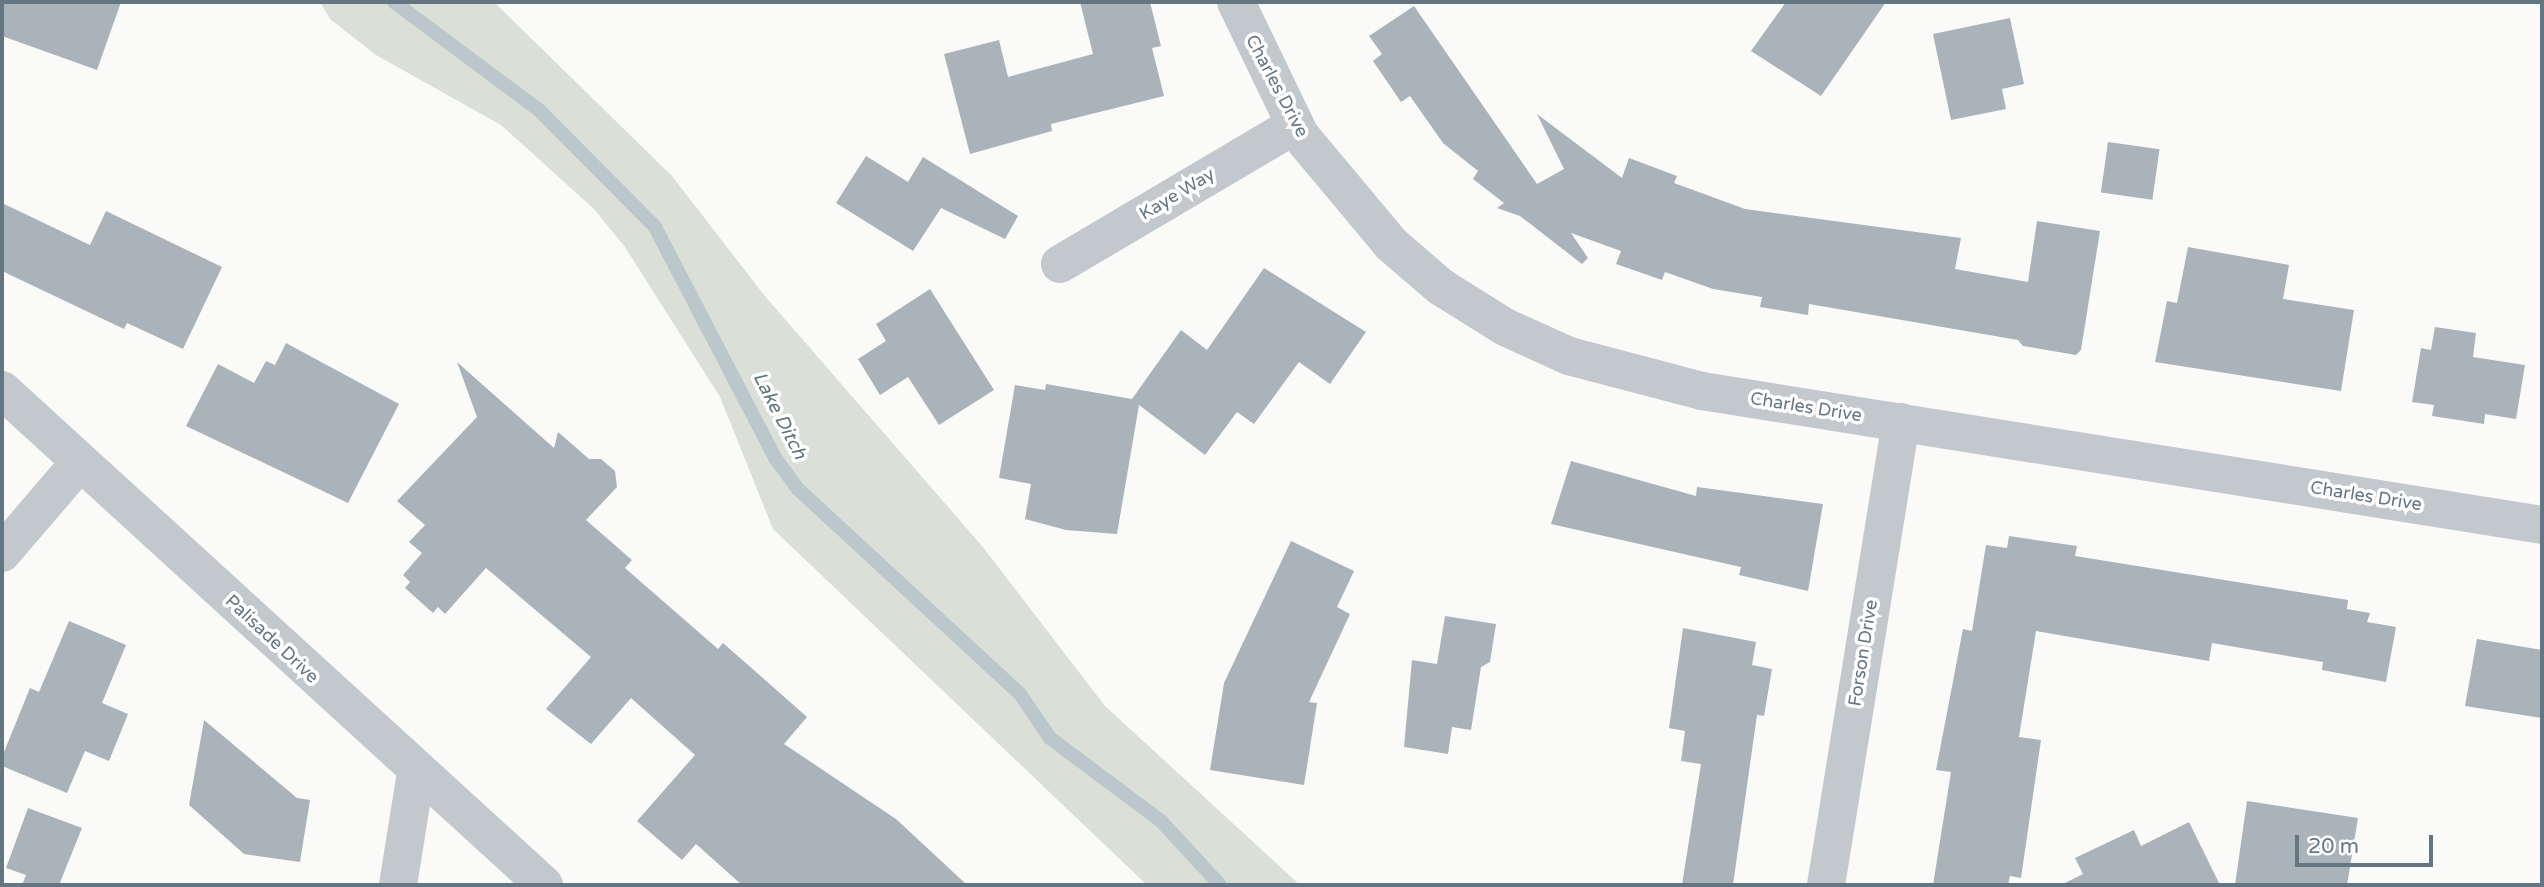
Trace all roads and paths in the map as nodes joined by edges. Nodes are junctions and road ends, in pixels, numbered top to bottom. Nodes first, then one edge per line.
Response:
1 (1236, 2) edge
2 (1295, 125) junction
3 (1060, 264) dead end
4 (2, 390) edge
5 (1901, 422) junction
6 (80, 462) junction
7 (2542, 525) edge
8 (2, 553) edge
9 (416, 772) junction
10 (397, 885) edge
11 (544, 885) edge
12 (1826, 885) edge

1 - 2 street, Charles Drive
2 - 3 street, Kaye Way
2 - 5 street, Charles Drive
4 - 6 street, Palisade Drive
5 - 7 street, Charles Drive
5 - 12 street, Forson Drive
6 - 8 street
6 - 9 street, Palisade Drive
9 - 10 street
9 - 11 street, Palisade Drive

